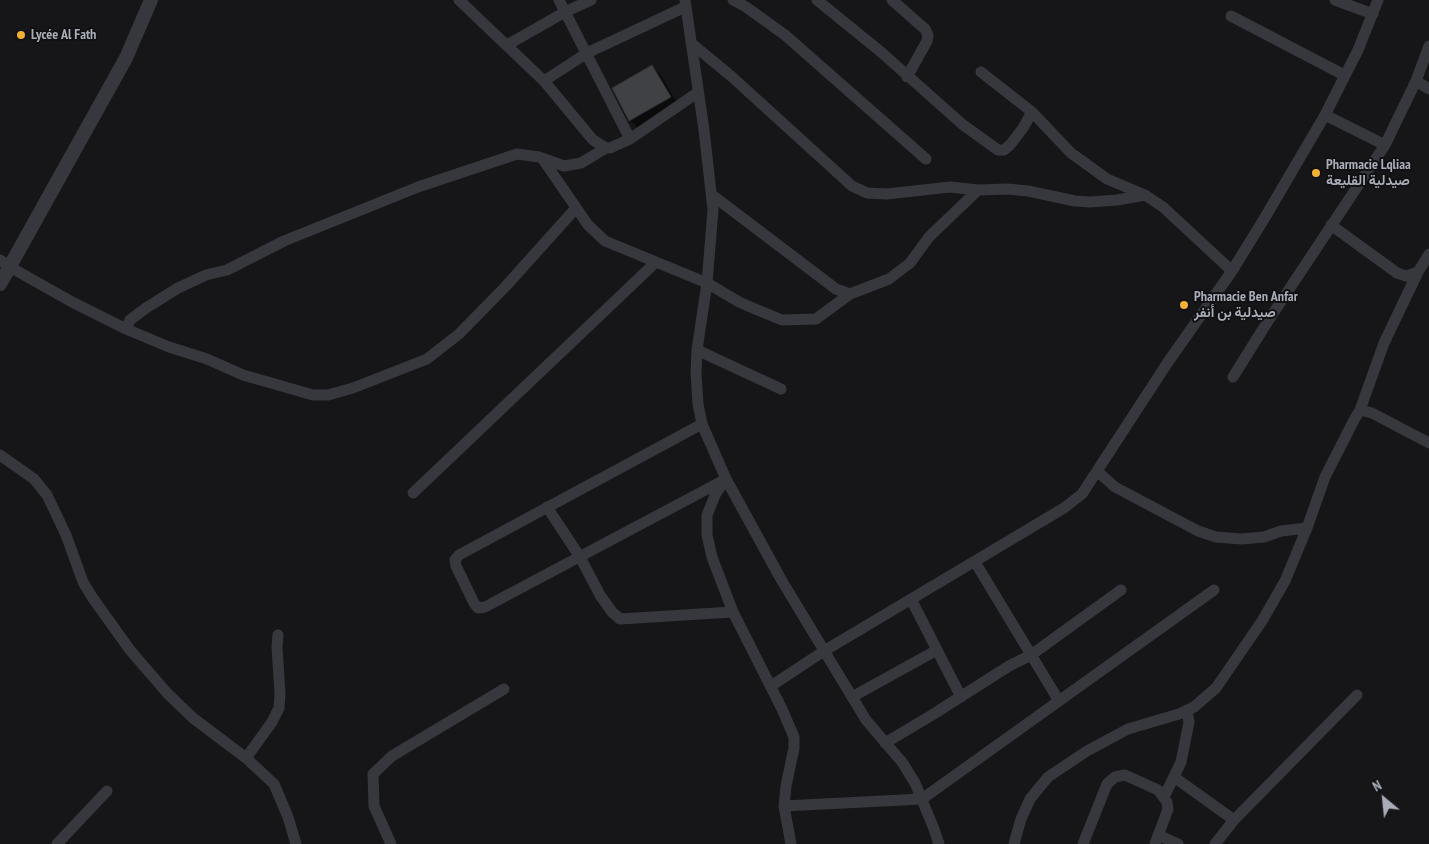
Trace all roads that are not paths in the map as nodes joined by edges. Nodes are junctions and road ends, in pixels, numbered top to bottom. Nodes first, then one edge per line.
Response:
1 (152, 0) edge
2 (459, 0) edge
3 (559, 0) edge
4 (590, 0) edge
5 (733, 0) edge
6 (817, 0) edge
7 (892, 0) edge
8 (1335, 0) edge
9 (1378, 0) edge
10 (685, 4) edge
11 (565, 12) junction
12 (1373, 14) junction
13 (1231, 16) dead end
14 (690, 43) junction
15 (507, 44) junction
16 (1429, 46) edge
17 (587, 53) junction
18 (981, 72) dead end
19 (1344, 75) junction
20 (907, 76) junction
21 (1416, 80) junction
22 (544, 81) junction
23 (1429, 89) edge
24 (697, 93) junction
25 (1032, 112) junction
26 (1325, 115) junction
27 (630, 140) junction
28 (1385, 144) junction
29 (606, 148) junction
30 (542, 158) junction
31 (926, 159) dead end
32 (978, 190) junction
33 (712, 195) junction
34 (1145, 195) junction
35 (576, 208) junction
36 (1331, 225) junction
37 (1429, 254) edge
38 (656, 262) junction
39 (5, 264) edge
40 (1232, 271) junction
41 (1418, 272) junction
42 (707, 283) junction
43 (0, 284) edge
44 (850, 294) junction
45 (126, 329) junction
46 (697, 350) junction
47 (1233, 377) dead end
48 (781, 388) dead end
49 (1360, 410) junction
50 (702, 424) junction
51 (1429, 442) edge
52 (0, 455) edge
53 (1097, 471) junction
54 (726, 479) junction
55 (413, 492) dead end
56 (547, 507) junction
57 (1307, 528) junction
58 (580, 557) junction
59 (975, 562) junction
60 (1121, 590) dead end
61 (1214, 590) dead end
62 (911, 599) junction
63 (733, 612) junction
64 (278, 635) dead end
65 (937, 650) junction
66 (824, 651) junction
67 (1030, 655) junction
68 (771, 686) junction
69 (504, 689) dead end
70 (1357, 695) dead end
71 (852, 697) junction
72 (960, 697) junction
73 (1059, 701) junction
74 (1187, 710) junction
75 (885, 743) junction
76 (246, 758) junction
77 (1174, 776) junction
78 (107, 791) dead end
79 (1164, 797) junction
80 (922, 799) junction
81 (784, 806) junction
82 (1234, 820) junction
83 (1156, 840) edge
84 (57, 844) edge
85 (296, 844) edge
86 (391, 844) edge
87 (790, 844) edge
88 (939, 844) edge
89 (1014, 844) edge
90 (1083, 844) edge
91 (1178, 844) edge
92 (1215, 844) edge

1 - 39 street
2 - 15 street
3 - 11 street
4 - 11 street
5 - 31 street
6 - 20 street
7 - 20 street
8 - 12 street
9 - 12 street
10 - 14 street
10 - 17 street
11 - 15 street
11 - 17 street
12 - 19 street
13 - 19 street
14 - 24 street
14 - 32 street
15 - 22 street
16 - 21 street
17 - 22 street
17 - 27 street
18 - 25 street
19 - 26 street
20 - 25 street
21 - 23 street
21 - 28 street
22 - 29 street
24 - 27 street
24 - 33 street
25 - 34 street
26 - 28 street
26 - 40 street
27 - 29 street
28 - 36 street
29 - 30 street
30 - 35 street
30 - 45 street
32 - 34 street
32 - 44 street
33 - 42 street
33 - 44 street
34 - 40 street
35 - 38 street
35 - 45 street
36 - 41 street
36 - 47 street
37 - 41 street
38 - 42 street
38 - 55 street
39 - 43 street
39 - 45 street
40 - 53 street
41 - 49 street
42 - 44 street
42 - 46 street
46 - 48 street
46 - 50 street
49 - 51 street
49 - 57 street
50 - 54 street
50 - 56 street
52 - 76 street
53 - 57 street
53 - 59 street
54 - 58 street
54 - 63 street
54 - 66 street
56 - 58 street
56 - 58 street
57 - 74 street
58 - 63 street
59 - 62 street
59 - 67 street
60 - 67 street
61 - 73 street
62 - 65 street
62 - 66 street
63 - 68 street
64 - 76 street
65 - 71 street
65 - 72 street
66 - 68 street
66 - 71 street
67 - 72 street
67 - 73 street
68 - 81 street
69 - 86 street
70 - 82 street
71 - 75 street
72 - 75 street
73 - 80 street
74 - 77 street
74 - 89 street
75 - 80 street
76 - 85 street
77 - 79 street
77 - 82 street
78 - 84 street
79 - 83 street
79 - 90 street
80 - 81 street
80 - 88 street
81 - 87 street
82 - 92 street
83 - 91 street

